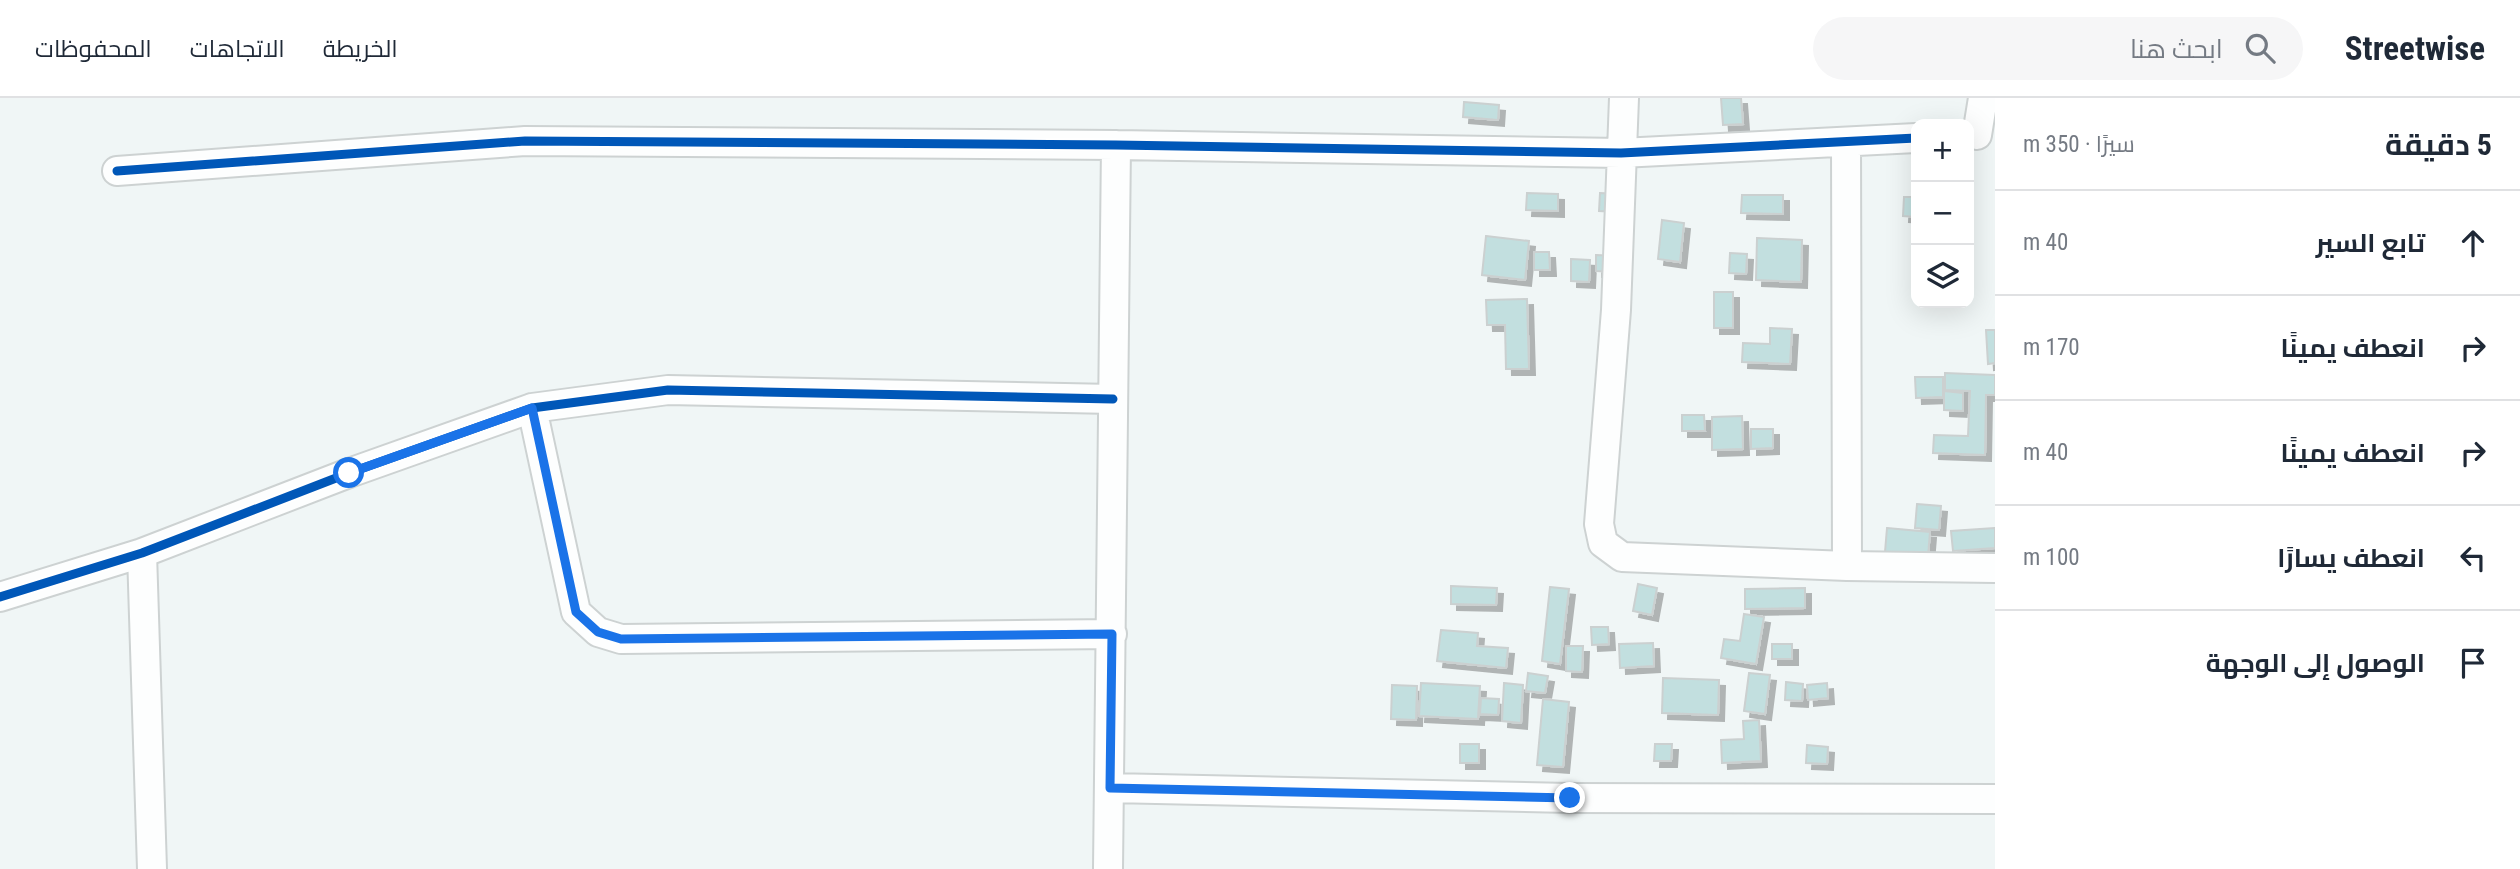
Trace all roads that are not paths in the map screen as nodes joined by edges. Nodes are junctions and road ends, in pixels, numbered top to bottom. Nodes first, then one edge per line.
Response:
1 (1624, 98) edge
2 (1983, 98) edge
3 (1980, 135) edge
4 (1911, 138) edge
5 (1846, 142) junction
6 (1116, 145) junction
7 (1621, 153) junction
8 (117, 171) dead end
9 (1114, 399) junction
10 (532, 408) junction
11 (142, 553) junction
12 (1847, 566) junction
13 (1995, 568) edge
14 (0, 597) edge
15 (1112, 634) junction
16 (1110, 788) junction
17 (1995, 799) edge
18 (152, 869) edge
19 (1108, 869) edge

1 - 7 street
2 - 3 street
4 - 5 street
5 - 7 street
5 - 12 street
6 - 7 street
6 - 8 street
6 - 9 street
7 - 12 street
9 - 10 street
9 - 15 street
10 - 11 street
10 - 15 street
11 - 14 street
11 - 18 street
12 - 13 street
15 - 16 street
16 - 17 street
16 - 19 street

